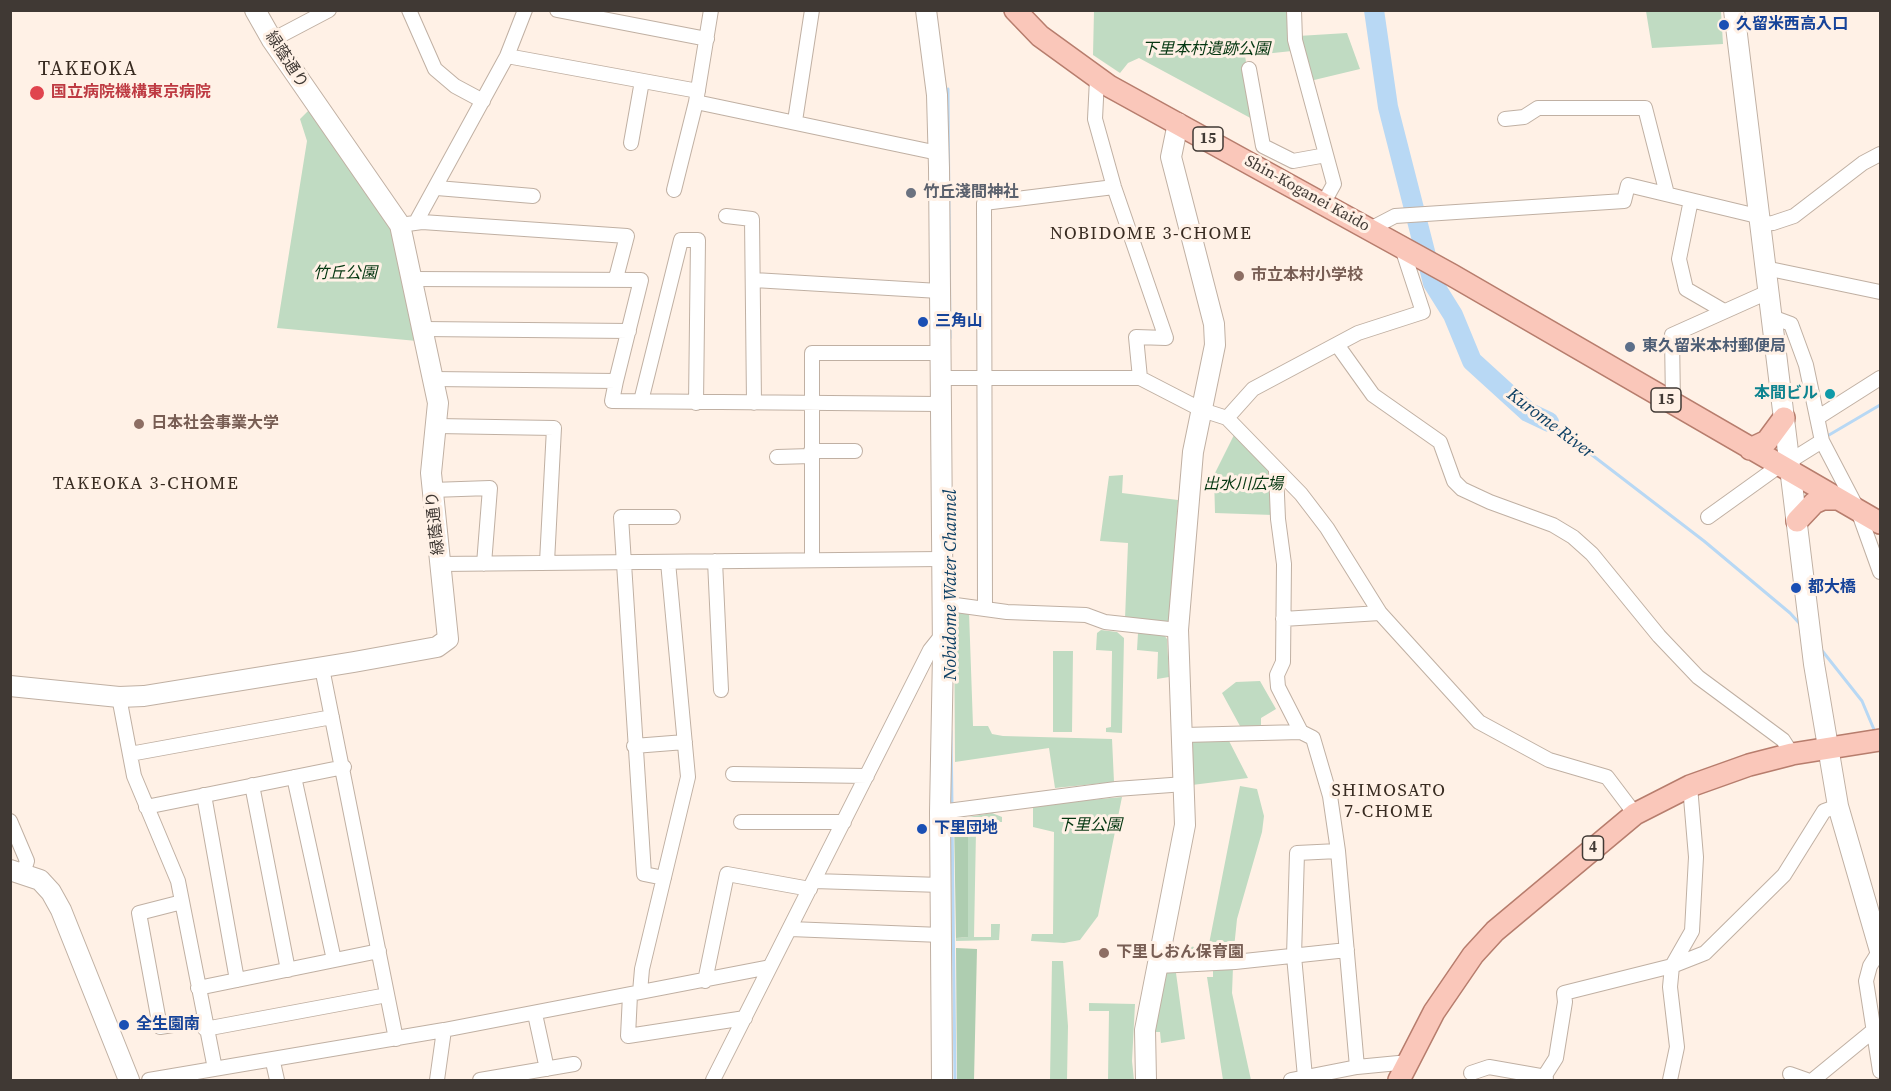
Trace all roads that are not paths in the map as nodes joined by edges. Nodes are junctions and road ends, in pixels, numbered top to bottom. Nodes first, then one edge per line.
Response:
1 (255, 10) edge
2 (329, 10) edge
3 (409, 10) edge
4 (557, 10) edge
5 (711, 10) edge
6 (812, 10) edge
7 (926, 10) edge
8 (1015, 10) edge
9 (1294, 10) edge
10 (1734, 10) edge
11 (520, 12) edge
12 (707, 39) junction
13 (272, 40) junction
14 (507, 56) junction
15 (1249, 69) dead end
16 (1097, 79) junction
17 (642, 81) junction
18 (697, 96) junction
19 (483, 101) junction
20 (1504, 119) dead end
21 (795, 121) junction
22 (1178, 123) junction
23 (631, 143) dead end
24 (938, 153) junction
25 (1881, 154) edge
26 (1326, 155) junction
27 (1114, 187) junction
28 (437, 188) junction
29 (674, 190) dead end
30 (1667, 194) junction
31 (533, 196) dead end
32 (1691, 200) junction
33 (1323, 204) junction
34 (726, 216) dead end
35 (408, 223) junction
36 (1762, 224) junction
37 (1370, 230) junction
38 (1407, 250) junction
39 (1765, 268) junction
40 (616, 278) junction
41 (412, 279) junction
42 (754, 280) junction
43 (939, 291) junction
44 (1881, 291) edge
45 (1768, 292) junction
46 (1724, 311) junction
47 (1772, 317) junction
48 (423, 329) junction
49 (629, 332) junction
50 (1338, 346) junction
51 (939, 353) junction
52 (946, 378) junction
53 (984, 378) junction
54 (1140, 378) junction
55 (1881, 378) edge
56 (433, 379) junction
57 (616, 381) junction
58 (641, 402) junction
59 (696, 403) junction
60 (754, 403) junction
61 (811, 403) junction
62 (939, 404) junction
63 (1673, 404) junction
64 (1202, 410) junction
65 (1227, 418) junction
66 (1785, 418) junction
67 (1817, 418) junction
68 (437, 426) junction
69 (1822, 441) junction
70 (1750, 449) junction
71 (855, 451) dead end
72 (811, 454) junction
73 (777, 457) dead end
74 (1787, 467) junction
75 (1276, 471) junction
76 (432, 490) junction
77 (1837, 499) junction
78 (1857, 508) junction
79 (673, 517) dead end
80 (1708, 517) dead end
81 (1797, 521) junction
82 (1881, 522) edge
83 (941, 559) junction
84 (812, 560) junction
85 (714, 561) junction
86 (547, 562) junction
87 (622, 562) junction
88 (668, 562) junction
89 (440, 564) junction
90 (484, 564) junction
91 (1881, 572) edge
92 (946, 604) junction
93 (985, 608) junction
94 (1380, 613) junction
95 (1283, 619) junction
96 (1178, 630) junction
97 (942, 635) junction
98 (322, 668) junction
99 (10, 686) edge
100 (721, 690) dead end
101 (119, 697) junction
102 (332, 717) junction
103 (1301, 732) junction
104 (1184, 735) junction
105 (1877, 740) edge
106 (685, 742) junction
107 (634, 746) junction
108 (1827, 749) junction
109 (130, 754) junction
110 (1792, 754) junction
111 (344, 766) junction
112 (733, 774) dead end
113 (867, 776) junction
114 (294, 777) junction
115 (1185, 784) junction
116 (252, 785) junction
117 (1690, 786) junction
118 (204, 795) junction
119 (1838, 806) junction
120 (146, 807) junction
121 (948, 811) junction
122 (1635, 814) junction
123 (10, 821) edge
124 (741, 822) dead end
125 (844, 822) junction
126 (1338, 851) junction
127 (17, 872) edge
128 (664, 878) junction
129 (812, 885) junction
130 (941, 885) junction
131 (182, 902) junction
132 (790, 929) junction
133 (941, 935) junction
134 (379, 951) junction
135 (1347, 951) junction
136 (1880, 951) edge
137 (1294, 956) junction
138 (334, 960) junction
139 (1158, 966) junction
140 (1672, 966) junction
141 (770, 968) junction
142 (288, 970) junction
143 (237, 980) junction
144 (705, 981) junction
145 (198, 988) junction
146 (635, 994) junction
147 (387, 995) junction
148 (535, 1014) junction
149 (745, 1018) junction
150 (204, 1025) junction
151 (444, 1030) junction
152 (1874, 1030) junction
153 (396, 1039) junction
154 (273, 1062) junction
155 (574, 1064) dead end
156 (1357, 1067) junction
157 (215, 1069) junction
158 (547, 1069) junction
159 (1404, 1071) edge
160 (1881, 1071) edge
161 (1471, 1073) dead end
162 (1790, 1074) dead end
163 (1298, 1079) edge
164 (1544, 1079) edge
165 (129, 1080) edge
166 (149, 1080) edge
167 (277, 1080) edge
168 (436, 1080) edge
169 (480, 1080) edge
170 (713, 1080) edge
171 (942, 1080) edge
172 (1146, 1080) edge
173 (1670, 1080) edge
174 (1807, 1080) edge
175 (1813, 1080) edge

1 - 13 street, 緑蔭通り
2 - 13 street
3 - 19 street
4 - 12 street
5 - 12 street
6 - 21 street
7 - 24 street
8 - 16 main road, Shin-Koganei Kaido / 15
9 - 26 street
10 - 36 street
11 - 14 street
12 - 18 street
13 - 35 street, 緑蔭通り
14 - 17 street
14 - 19 street
15 - 26 street
16 - 22 main road, Shin-Koganei Kaido / 15
16 - 27 street
17 - 18 street
17 - 23 street
18 - 21 street
18 - 29 street
19 - 28 street
20 - 30 street
21 - 24 street
22 - 33 main road, Shin-Koganei Kaido / 15
22 - 64 street
24 - 43 street
25 - 36 street
26 - 33 street
27 - 53 street
27 - 54 street
28 - 31 street
28 - 35 street
30 - 32 street
30 - 37 street
32 - 36 street
32 - 46 street
33 - 37 main road, Shin-Koganei Kaido / 15
34 - 42 street
35 - 40 street
35 - 41 street, 緑蔭通り
36 - 39 street
37 - 38 main road, Shin-Koganei Kaido / 15
38 - 50 street
38 - 63 main road, Shin-Koganei Kaido / 15
39 - 44 street
39 - 45 street
40 - 41 street
40 - 49 street
41 - 48 street, 緑蔭通り
42 - 43 street
42 - 60 street
43 - 51 street
45 - 46 street
45 - 47 street
46 - 63 street
47 - 66 street
47 - 67 street
48 - 49 street
48 - 56 street, 緑蔭通り
49 - 57 street
50 - 65 street
50 - 110 street
51 - 52 street
51 - 61 street
52 - 53 street
52 - 62 street
53 - 54 street
53 - 93 street
54 - 64 street
55 - 67 street
56 - 57 street
56 - 68 street, 緑蔭通り
57 - 58 street
58 - 59 street
58 - 59 street
59 - 60 street
60 - 61 street
61 - 62 street
61 - 72 street
62 - 83 street
63 - 70 main road, 15
64 - 65 street
64 - 96 street
65 - 75 street
66 - 70 main road
66 - 74 street
67 - 69 street
68 - 76 street, 緑蔭通り
68 - 86 street
69 - 74 street
69 - 78 street
70 - 74 main road, 15
71 - 72 street
72 - 73 street
72 - 84 street
74 - 77 main road, 15
74 - 80 street
74 - 81 street
75 - 94 street
75 - 95 street
76 - 89 street, 緑蔭通り
76 - 90 street
77 - 78 main road, 15
77 - 81 main road
78 - 82 main road, 15
78 - 91 street
79 - 87 street
81 - 108 street
83 - 84 street
83 - 92 street
84 - 85 street
85 - 88 street
85 - 100 street
86 - 87 street
86 - 90 street
87 - 88 street
87 - 107 street
88 - 106 street
89 - 90 street
89 - 98 street, 緑蔭通り
92 - 93 street
92 - 97 street
93 - 96 street
94 - 95 street
94 - 122 street
95 - 103 street
96 - 104 street
97 - 113 street
97 - 121 street
98 - 101 street, 緑蔭通り
98 - 102 street
99 - 101 street, 緑蔭通り
101 - 109 street
102 - 109 street
102 - 111 street
103 - 104 street
103 - 126 street
104 - 115 street
105 - 108 main road, 4
106 - 107 street
106 - 128 street
107 - 128 street
108 - 110 main road, 4
108 - 119 street
109 - 120 street
110 - 117 main road, 4
111 - 114 street
111 - 134 street
112 - 113 street
113 - 125 street
114 - 116 street
114 - 138 street
115 - 121 street
115 - 139 street
116 - 118 street
116 - 142 street
117 - 122 main road, 4
117 - 140 street
118 - 120 street
118 - 143 street
119 - 136 street
119 - 140 street
120 - 131 street
121 - 130 street
122 - 159 main road, 4
123 - 127 street
124 - 125 street
125 - 129 street
126 - 135 street
126 - 137 street
127 - 165 street
128 - 146 street
129 - 130 street
129 - 132 street
129 - 144 street
130 - 133 street
131 - 145 street
131 - 150 street
132 - 133 street
132 - 141 street
133 - 171 street
134 - 138 street
134 - 147 street
135 - 137 street
135 - 156 street
136 - 152 street
137 - 139 street
137 - 163 street
138 - 142 street
139 - 172 street
140 - 164 street
140 - 173 street
141 - 144 street
141 - 149 street
142 - 143 street
143 - 145 street
144 - 146 street
145 - 150 street
146 - 148 street
146 - 149 street
147 - 150 street
147 - 153 street
148 - 151 street
148 - 158 street
149 - 170 street
150 - 157 street
151 - 153 street
151 - 168 street
152 - 160 street
152 - 175 street
153 - 154 street
154 - 157 street
154 - 167 street
155 - 158 street
156 - 159 street
156 - 163 street
157 - 166 street
158 - 169 street
161 - 164 street
162 - 174 street

